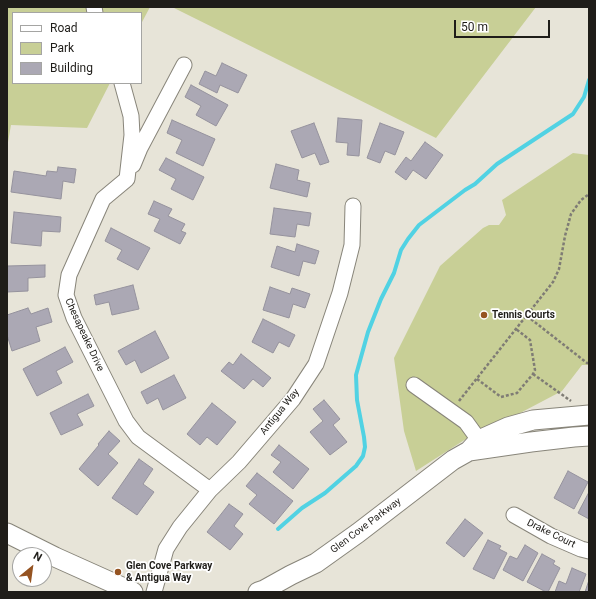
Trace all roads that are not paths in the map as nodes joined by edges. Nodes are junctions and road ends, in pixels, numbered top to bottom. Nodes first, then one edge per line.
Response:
1 (184, 65) dead end
2 (122, 84) edge
3 (127, 179) junction
4 (353, 206) dead end
5 (414, 385) dead end
6 (589, 415) edge
7 (589, 436) edge
8 (477, 447) junction
9 (210, 490) junction
10 (514, 515) dead end
11 (7, 533) edge
12 (589, 551) edge
13 (133, 592) edge
14 (154, 592) edge
15 (258, 592) edge

1 - 3 street
2 - 3 street
3 - 9 street, Chesapeake Drive
4 - 9 street, Antigua Way
5 - 8 street
6 - 8 main road, Glen Cove Parkway
7 - 8 main road, Glen Cove Parkway
8 - 15 main road, Glen Cove Parkway
9 - 14 street, Antigua Way
10 - 12 street, Drake Court
11 - 13 main road

